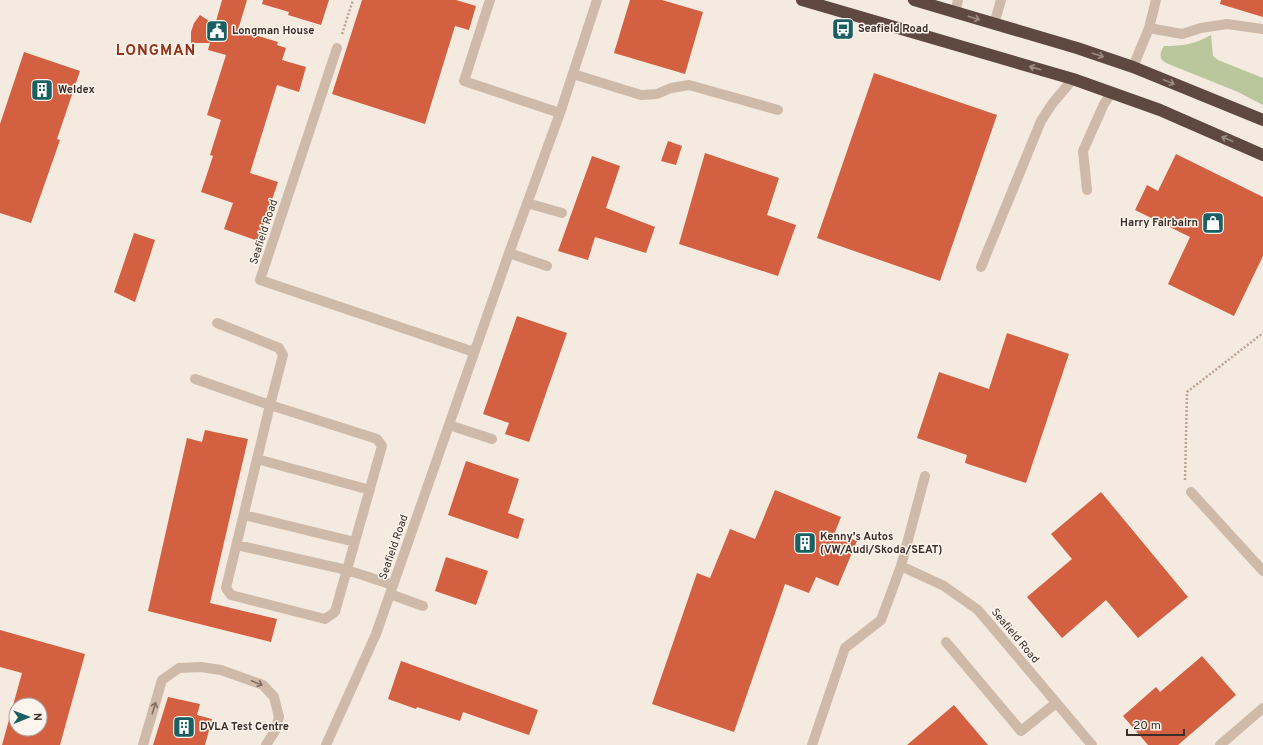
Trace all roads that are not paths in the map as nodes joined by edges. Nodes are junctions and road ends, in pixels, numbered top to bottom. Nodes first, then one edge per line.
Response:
1 (490, 0) edge
2 (598, 0) edge
3 (802, 0) edge
4 (914, 0) edge
5 (958, 0) edge
6 (1001, 0) edge
7 (1156, 0) edge
8 (955, 12) junction
9 (994, 24) junction
10 (1149, 28) junction
11 (1263, 29) edge
12 (337, 48) road end
13 (1133, 67) junction
14 (573, 74) junction
15 (1073, 79) junction
16 (1112, 92) junction
17 (778, 110) dead end
18 (560, 113) junction
19 (1263, 120) edge
20 (1263, 155) edge
21 (1087, 190) dead end
22 (527, 203) junction
23 (562, 213) dead end
24 (509, 253) junction
25 (547, 266) dead end
26 (981, 267) dead end
27 (217, 323) dead end
28 (474, 352) junction
29 (195, 379) dead end
30 (270, 405) junction
31 (449, 425) junction
32 (492, 439) dead end
33 (257, 459) junction
34 (925, 476) dead end
35 (370, 490) junction
36 (1191, 492) road end
37 (244, 516) junction
38 (355, 542) junction
39 (236, 545) junction
40 (900, 566) junction
41 (347, 570) junction
42 (1263, 571) edge
43 (392, 589) junction
44 (423, 606) dead end
45 (946, 642) dead end
46 (1056, 703) junction
47 (1263, 708) edge
48 (143, 745) edge
49 (266, 745) edge
50 (326, 745) edge
51 (812, 745) edge
52 (1092, 745) edge
53 (1220, 745) edge

1 - 18 street
2 - 14 street, Seafield Road
15 -> 3 highway
4 - 8 highway
5 - 8 street
6 - 9 street
7 - 10 street
8 -> 9 highway
9 -> 13 highway
10 - 11 street
10 - 13 street
12 - 28 street, Seafield Road
13 -> 19 highway
14 - 17 street
14 - 18 street, Seafield Road
15 - 16 highway
15 - 26 street
20 -> 16 highway
16 - 21 street
18 - 22 street, Seafield Road
22 - 23 street
22 - 24 street, Seafield Road
24 - 25 street
24 - 28 street, Seafield Road
27 - 30 street
28 - 31 street, Seafield Road
29 - 30 street
30 - 33 street
30 - 35 street
31 - 32 street
31 - 43 street, Seafield Road
33 - 35 street
33 - 37 street
34 - 40 street
35 - 38 street
36 - 42 street
37 - 38 street
37 - 39 street
38 - 41 street
39 - 41 street
39 - 41 street
40 - 46 street, Seafield Road
40 - 51 street
41 - 43 street
43 - 44 street
43 - 50 street, Seafield Road
45 - 46 street
46 - 52 street, Seafield Road
47 - 53 street
48 -> 49 street

